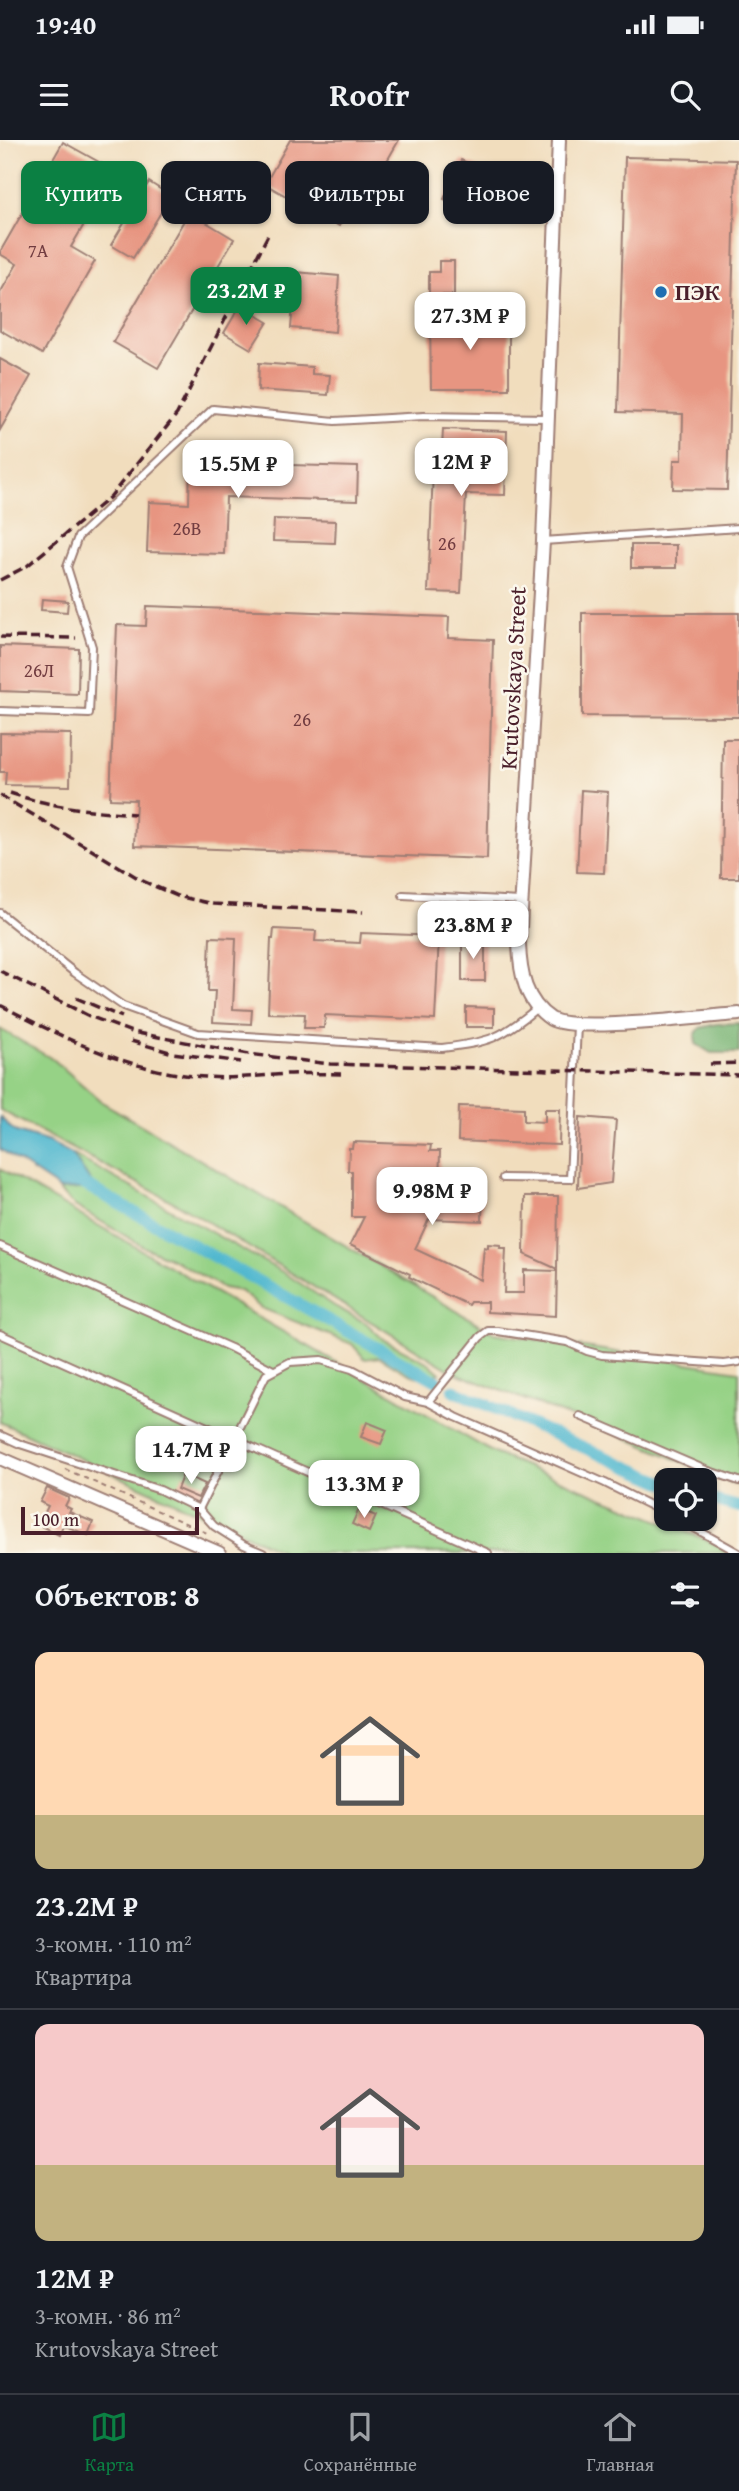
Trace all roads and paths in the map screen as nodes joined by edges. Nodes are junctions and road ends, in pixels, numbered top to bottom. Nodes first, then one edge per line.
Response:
1 (559, 140) edge
2 (547, 418) junction
3 (739, 528) edge
4 (543, 541) junction
5 (0, 711) edge
6 (402, 895) dead end
7 (521, 901) junction
8 (0, 912) edge
9 (537, 1008) junction
10 (739, 1014) edge
11 (577, 1025) junction
12 (503, 1178) dead end
13 (0, 1246) edge
14 (0, 1334) edge
15 (739, 1362) edge
16 (273, 1370) junction
17 (428, 1402) junction
18 (580, 1416) dead end
19 (0, 1435) edge
20 (234, 1439) junction
21 (0, 1458) edge
22 (60, 1467) dead end
23 (739, 1481) edge
24 (187, 1503) junction
25 (654, 1508) edge
26 (200, 1509) junction
27 (168, 1516) junction
28 (700, 1531) edge
29 (216, 1537) dead end
30 (192, 1541) junction
31 (185, 1553) edge
32 (219, 1553) edge
33 (263, 1553) edge
34 (488, 1553) edge
35 (739, 1553) edge

1 - 2 street, Krutovskaya Street
2 - 4 street, Krutovskaya Street
2 - 5 lane
3 - 4 lane
4 - 7 street, Krutovskaya Street
6 - 7 lane
7 - 9 street, Krutovskaya Street
8 - 9 lane
9 - 11 street
10 - 11 street
11 - 12 lane
13 - 16 lane
14 - 20 lane
15 - 17 lane
16 - 17 lane
16 - 20 lane
17 - 25 lane
18 - 23 lane
19 - 24 lane
20 - 26 lane
20 - 34 lane
21 - 30 street
22 - 27 path
24 - 26 lane
24 - 27 path
26 - 33 lane
27 - 29 path
28 - 35 lane
30 - 31 street
30 - 32 street

